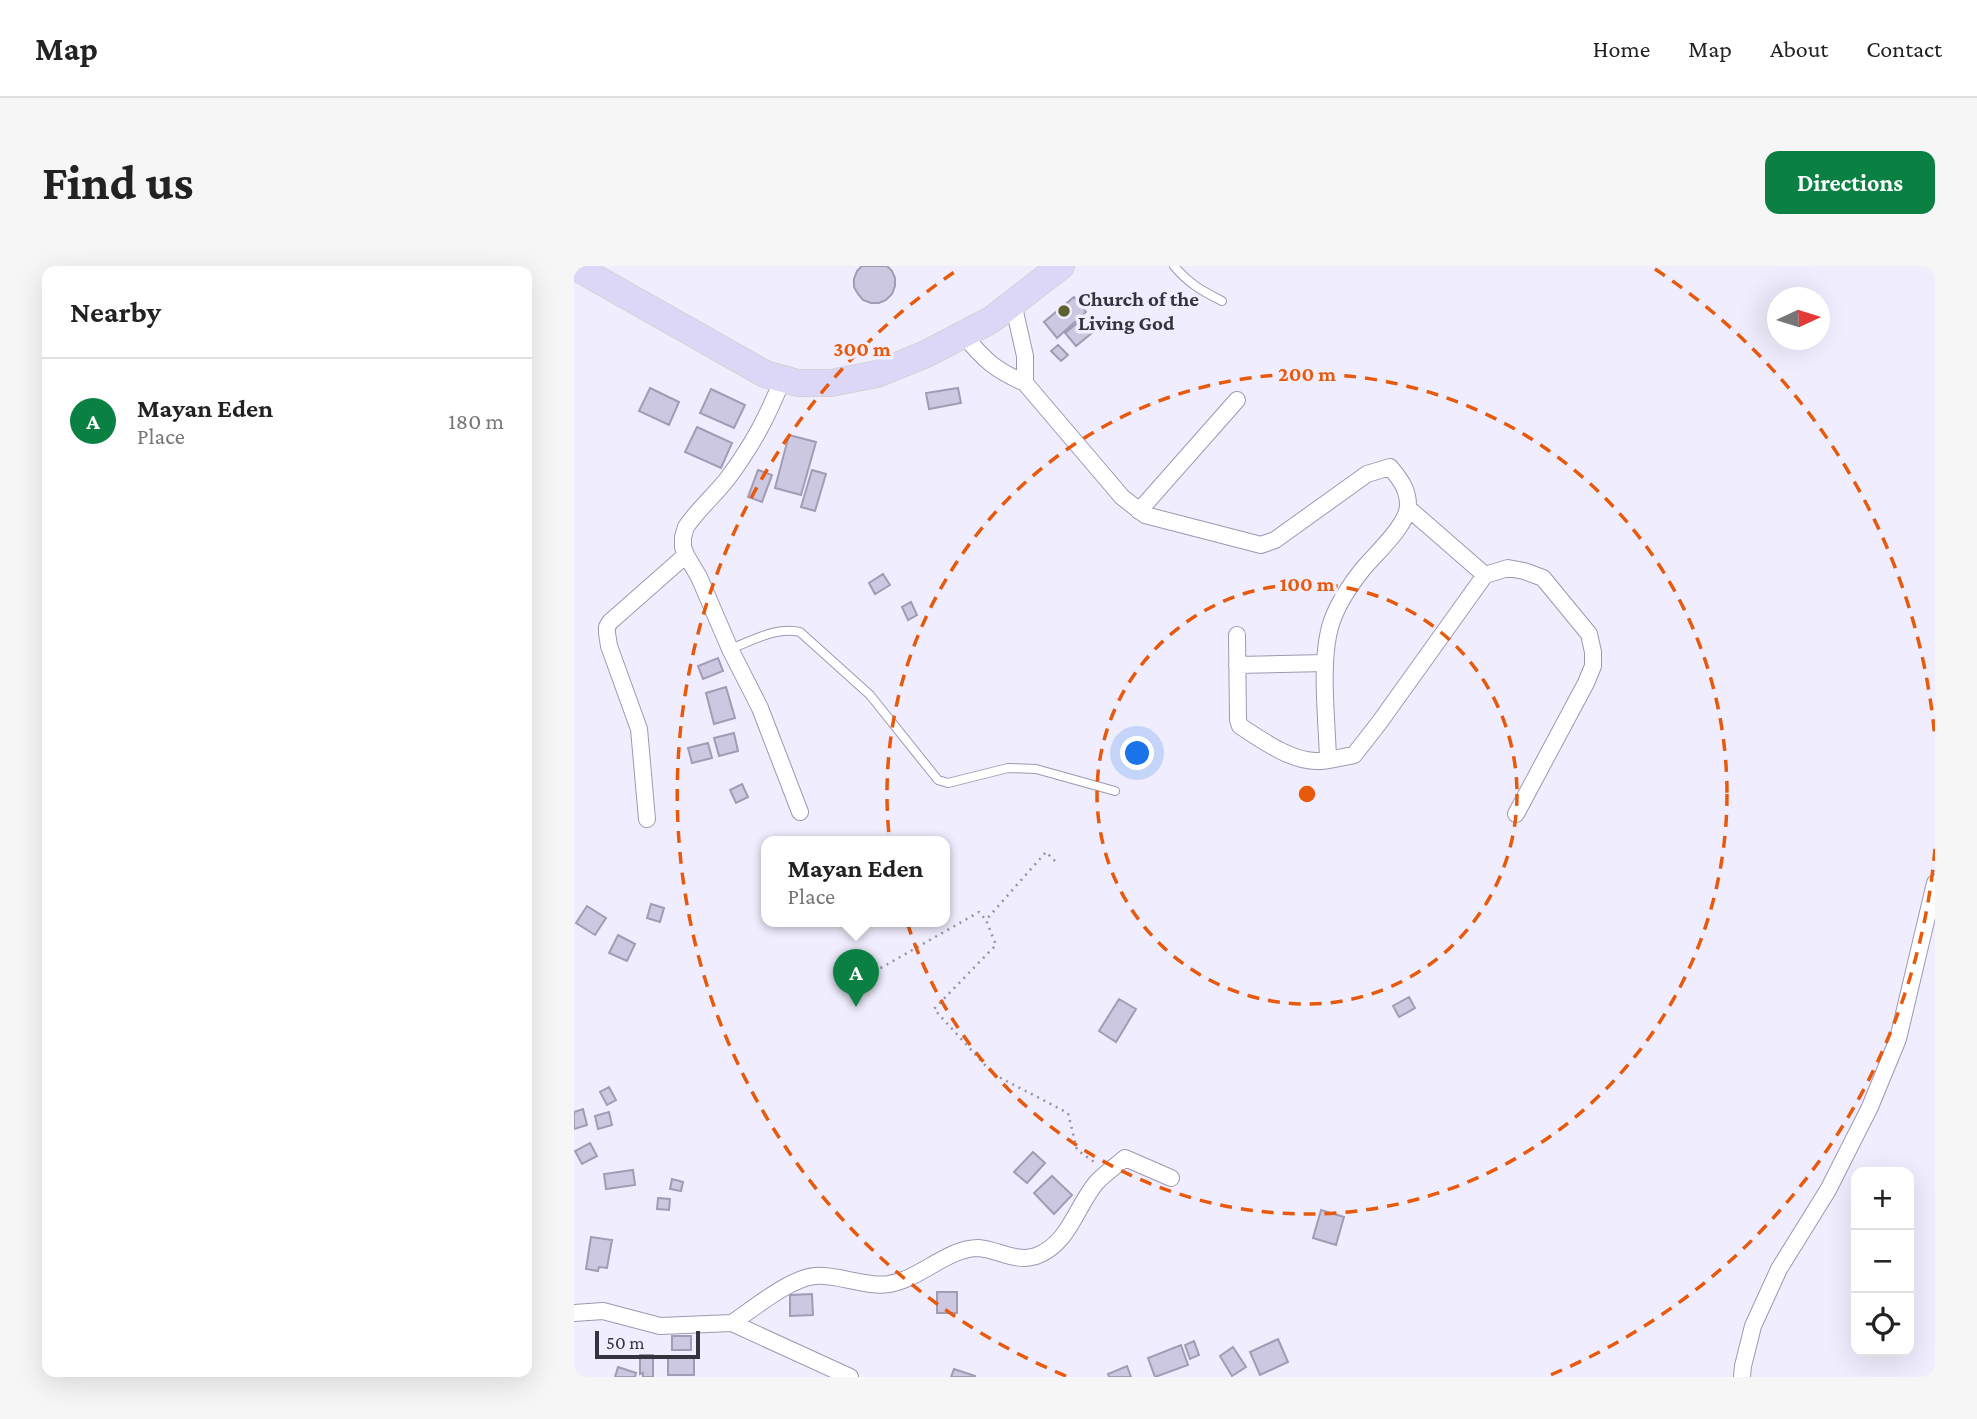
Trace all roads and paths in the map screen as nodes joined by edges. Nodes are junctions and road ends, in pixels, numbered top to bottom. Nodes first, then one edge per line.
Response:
1 (574, 266) edge
2 (1061, 266) edge
3 (1174, 266) edge
4 (1222, 301) dead end
5 (1013, 303) junction
6 (963, 334) junction
7 (783, 379) junction
8 (1025, 383) junction
9 (1237, 400) dead end
10 (1409, 508) junction
11 (1139, 511) junction
12 (686, 555) junction
13 (1485, 575) junction
14 (1237, 635) dead end
15 (730, 649) junction
16 (1325, 663) junction
17 (1237, 665) junction
18 (1328, 760) junction
19 (1115, 791) dead end
20 (800, 812) dead end
21 (1516, 814) dead end
22 (647, 819) dead end
23 (1055, 861) dead end
24 (1935, 883) edge
25 (1932, 909) edge
26 (986, 919) junction
27 (844, 989) dead end
28 (1109, 1172) junction
29 (1171, 1178) dead end
30 (574, 1313) edge
31 (732, 1323) junction
32 (850, 1377) edge
33 (1742, 1377) edge

1 - 7 main road
2 - 5 main road
3 - 4 lane
5 - 6 main road
5 - 8 street
6 - 7 main road
6 - 8 street
7 - 12 street
8 - 11 street
9 - 11 street
10 - 11 street
10 - 13 street
10 - 16 street
12 - 15 street
12 - 22 street
13 - 18 street
13 - 21 street
14 - 17 street
15 - 19 lane
15 - 20 street
16 - 17 street
16 - 18 street
17 - 18 street
23 - 26 path
24 - 25 street
25 - 33 street
26 - 27 path
26 - 28 path
28 - 29 street
28 - 31 street
30 - 31 street
31 - 32 street

